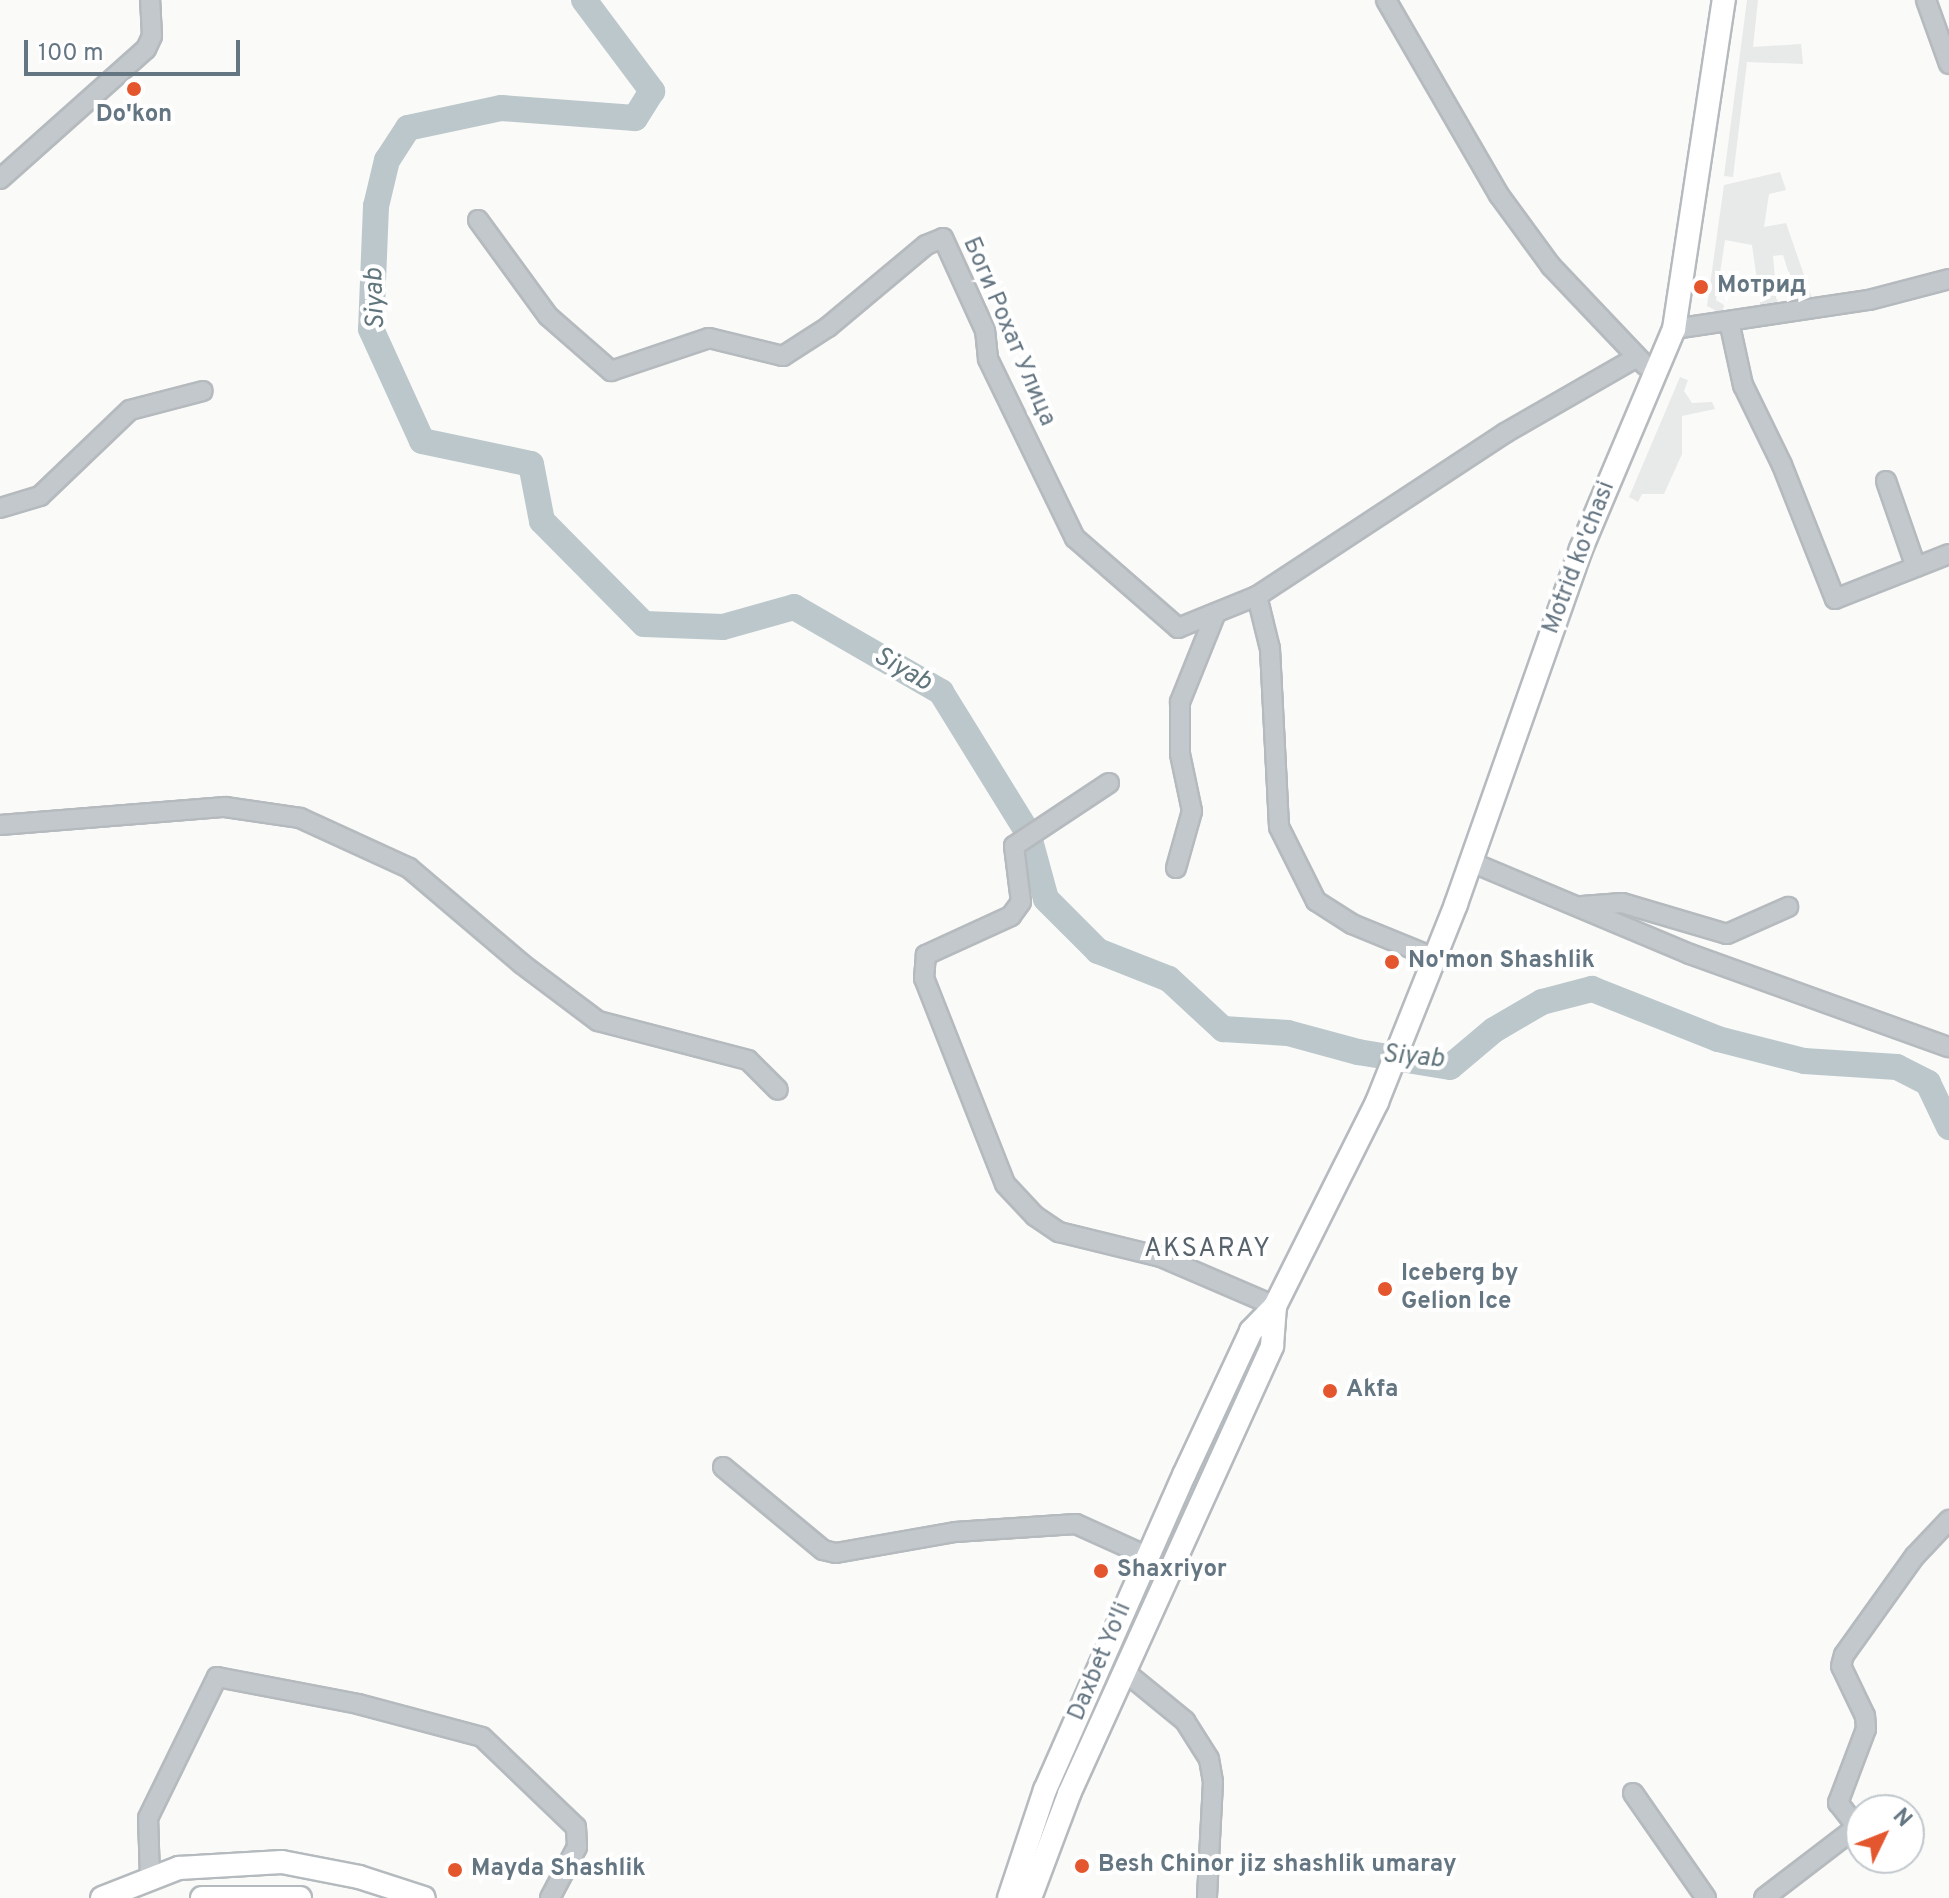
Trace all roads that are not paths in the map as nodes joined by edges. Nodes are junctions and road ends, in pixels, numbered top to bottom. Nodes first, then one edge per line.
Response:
1 (150, 0) edge
2 (1386, 0) edge
3 (1724, 0) edge
4 (1926, 0) edge
5 (1949, 64) edge
6 (0, 179) edge
7 (478, 220) dead end
8 (1949, 279) edge
9 (1729, 321) junction
10 (1674, 329) junction
11 (1637, 357) junction
12 (1655, 375) junction
13 (203, 391) dead end
14 (1886, 481) dead end
15 (0, 508) edge
16 (1949, 554) edge
17 (1916, 567) junction
18 (1257, 596) junction
19 (1215, 615) junction
20 (1109, 783) dead end
21 (0, 825) edge
22 (1471, 862) junction
23 (1176, 868) dead end
24 (1576, 906) junction
25 (1788, 907) dead end
26 (1435, 958) junction
27 (1949, 1047) edge
28 (778, 1090) dead end
29 (1377, 1102) joint
30 (1275, 1306) junction
31 (723, 1467) dead end
32 (1949, 1520) edge
33 (1147, 1556) junction
34 (1124, 1671) junction
35 (1633, 1793) dead end
36 (150, 1877) junction
37 (102, 1898) edge
38 (202, 1898) edge
39 (300, 1898) edge
40 (424, 1898) edge
41 (550, 1898) edge
42 (1009, 1898) edge
43 (1030, 1898) edge
44 (1207, 1898) edge
45 (1706, 1898) edge
46 (1764, 1898) edge

1 - 6 street
2 - 11 street
3 - 10 main road, Motrid ko'chasi
4 - 5 street
7 - 19 street, Боги Рохат Улица
8 - 9 street
9 - 10 street
9 - 17 street
10 - 12 main road, Motrid ko'chasi
11 - 12 street
11 - 18 street, Боги Рохат Улица
12 - 22 main road, Motrid ko'chasi
13 - 15 street
14 - 17 street
16 - 17 street
18 - 19 street, Боги Рохат Улица
18 - 26 street
19 - 23 street
20 - 30 street
21 - 28 street
22 - 24 street
22 - 26 main road, Motrid ko'chasi
24 - 25 street
24 - 27 street
26 - 29 main road, Motrid ko'chasi
29 - 30 main road, Daxbet Yo'li
30 - 33 main road, Daxbet Yo'li
30 - 34 main road, Daxbet Yo'li
31 - 33 street
32 - 46 street
33 - 42 main road, Daxbet Yo'li
34 - 43 main road, Daxbet Yo'li
34 - 44 street
35 - 45 street
36 - 37 main road
36 - 40 main road
36 - 41 street
38 - 39 main road

